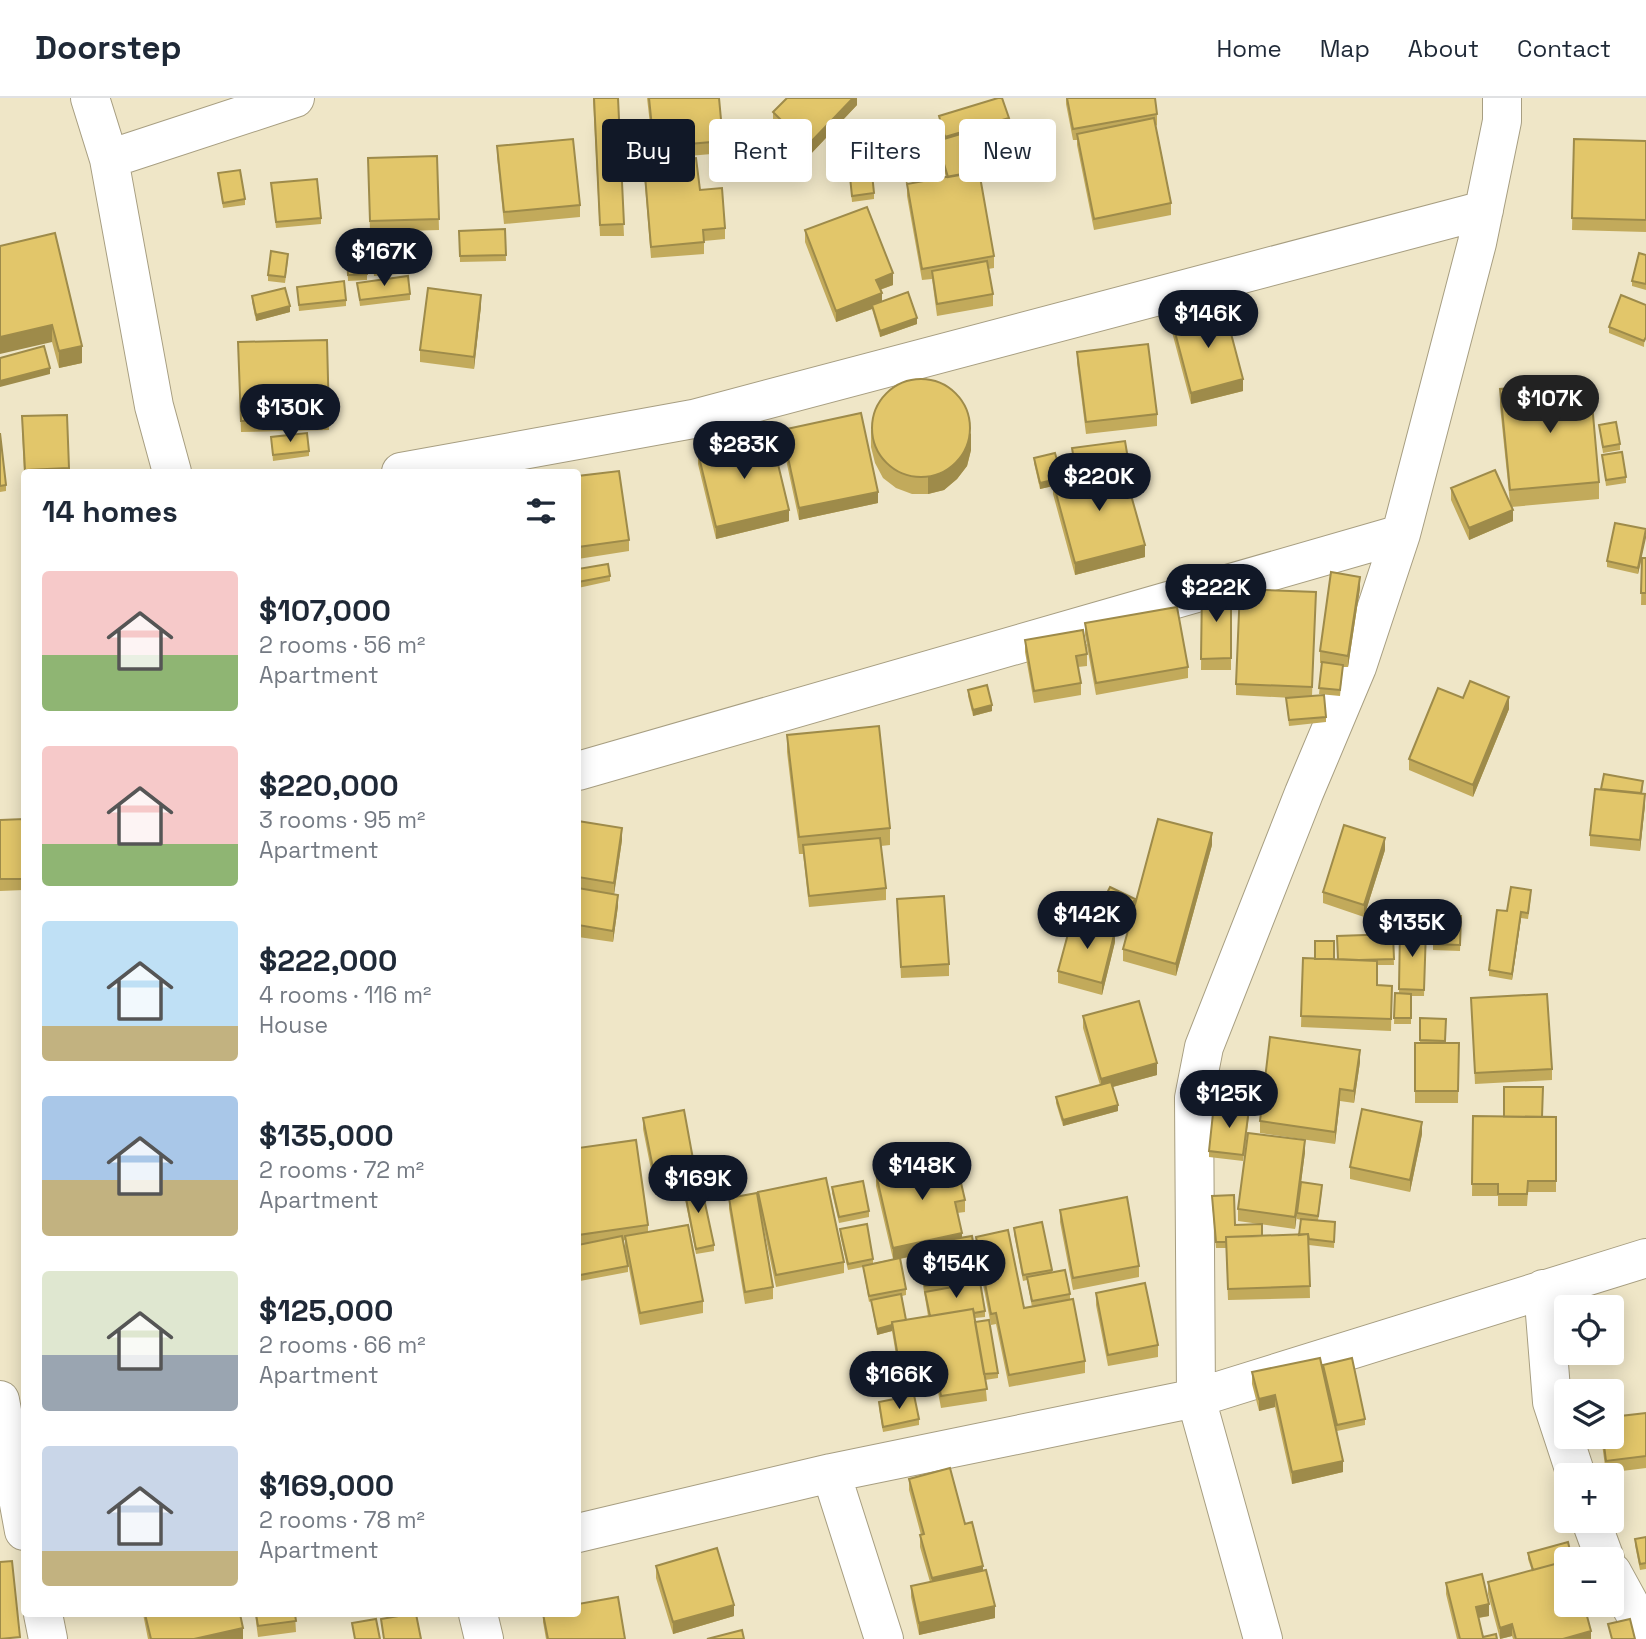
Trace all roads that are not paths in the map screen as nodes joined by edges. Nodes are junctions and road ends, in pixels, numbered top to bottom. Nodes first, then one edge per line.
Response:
1 (90, 98) edge
2 (295, 98) edge
3 (1502, 98) edge
4 (109, 159) junction
5 (1484, 210) junction
6 (171, 469) edge
7 (418, 469) edge
8 (1401, 534) junction
9 (581, 770) edge
10 (1646, 1258) edge
11 (1543, 1289) junction
12 (1196, 1398) junction
13 (0, 1400) edge
14 (1572, 1463) edge
15 (831, 1473) junction
16 (21, 1515) edge
17 (581, 1532) edge
18 (1624, 1594) edge
19 (44, 1617) edge
20 (479, 1617) edge
21 (1646, 1633) edge
22 (48, 1639) edge
23 (484, 1639) edge
24 (884, 1639) edge
25 (1263, 1639) edge

1 - 4 street
2 - 4 street
3 - 5 street
4 - 6 street
5 - 7 street
5 - 8 street
8 - 9 street
8 - 12 street
10 - 11 street
11 - 12 street
11 - 14 street
12 - 15 street
12 - 25 street
13 - 16 street
15 - 17 street
15 - 24 street
18 - 21 street
19 - 22 street
20 - 23 street

